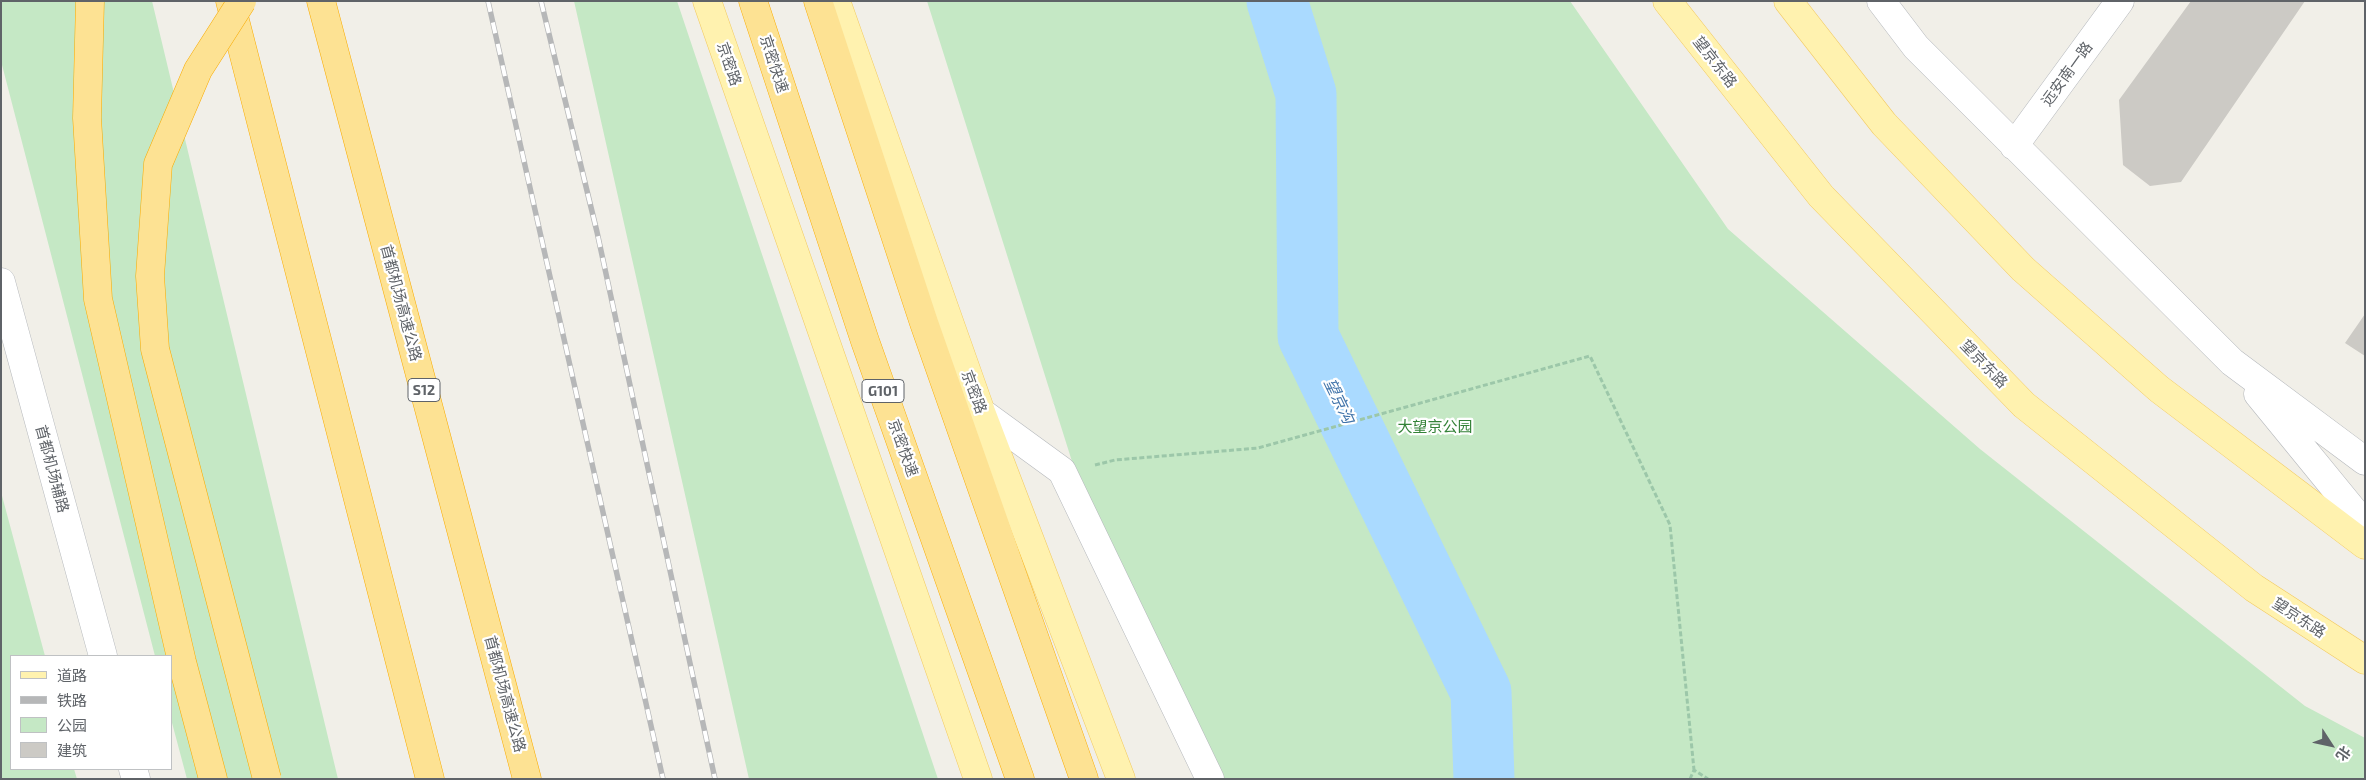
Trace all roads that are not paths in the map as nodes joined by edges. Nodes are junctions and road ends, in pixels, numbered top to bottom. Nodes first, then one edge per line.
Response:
1 (90, 1) edge
2 (230, 1) edge
3 (242, 1) edge
4 (321, 1) edge
5 (707, 1) edge
6 (753, 1) edge
7 (818, 1) edge
8 (836, 1) edge
9 (1667, 1) edge
10 (1788, 1) edge
11 (1881, 1) edge
12 (2120, 1) edge
13 (2014, 146) junction
14 (1, 282) edge
15 (2232, 362) junction
16 (981, 412) junction
17 (2365, 461) edge
18 (2365, 525) edge
19 (2365, 544) edge
20 (103, 655) edge
21 (2365, 660) edge
22 (213, 779) edge
23 (267, 779) edge
24 (430, 779) edge
25 (527, 779) edge
26 (978, 779) edge
27 (1020, 779) edge
28 (1084, 779) edge
29 (1121, 779) edge
30 (1210, 779) edge

1 - 22 highway
2 - 24 highway
3 - 23 highway, bridge
4 - 25 highway, 首都机场高速公路 / S12
5 - 26 main road, 京密路 / G101
6 - 27 highway, 京密快速 / G101
7 - 28 highway
8 - 16 main road, 京密路
9 - 21 main road, 望京东路
10 - 19 main road
11 - 13 street
12 - 13 street, 远安南一路
13 - 15 street
14 - 20 street, 首都机场辅路
15 - 17 street
15 - 18 street
16 - 29 main road, 京密路
16 - 30 street

